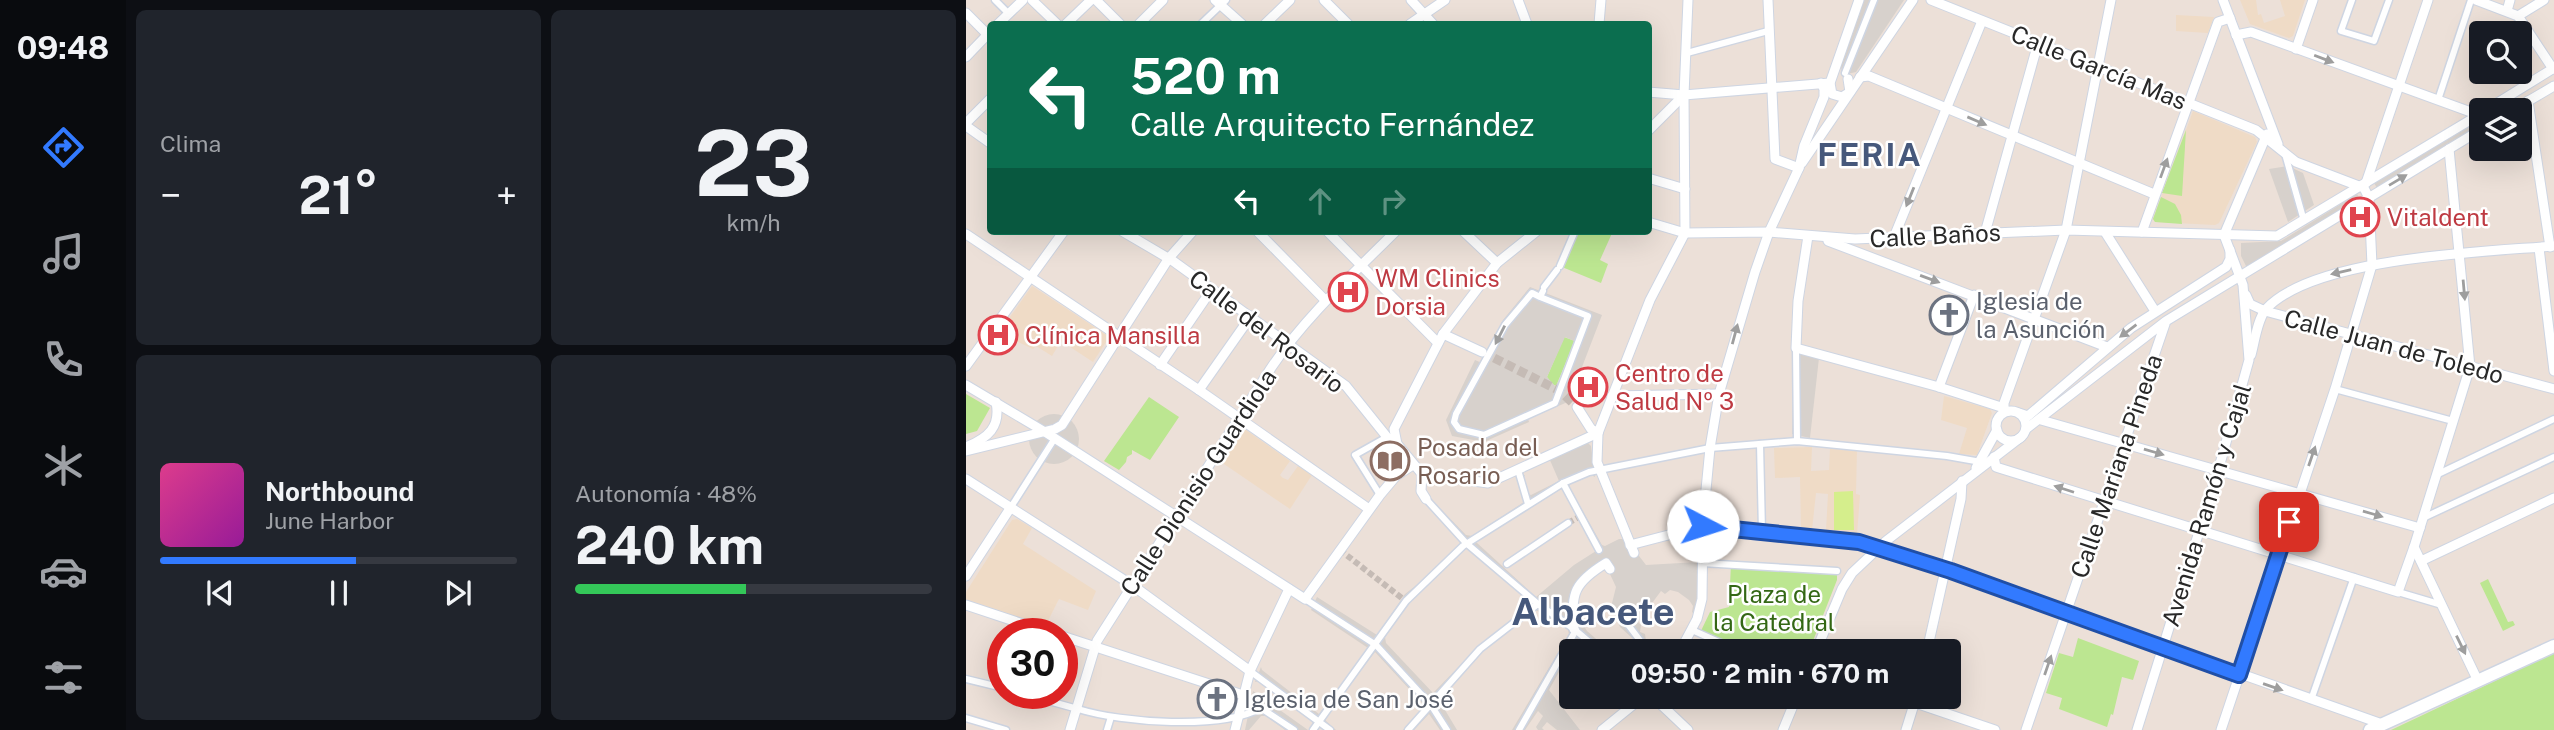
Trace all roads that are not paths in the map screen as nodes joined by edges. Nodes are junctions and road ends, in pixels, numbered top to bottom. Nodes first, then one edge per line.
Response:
1 (995, 0) edge
2 (1023, 0) edge
3 (1032, 0) edge
4 (1094, 0) edge
5 (1163, 0) edge
6 (1290, 0) edge
7 (1324, 0) edge
8 (1411, 0) edge
9 (1445, 0) edge
10 (1518, 0) edge
11 (1601, 0) edge
12 (1688, 0) edge
13 (1768, 0) edge
14 (1859, 0) edge
15 (1874, 0) edge
16 (1913, 0) edge
17 (1931, 0) edge
18 (2111, 0) edge
19 (2223, 0) edge
20 (2313, 0) edge
21 (2352, 0) edge
22 (2389, 0) edge
23 (2428, 0) edge
24 (2474, 0) edge
25 (2510, 0) edge
26 (2544, 0) edge
27 (1221, 2) edge
28 (2507, 10) junction
29 (966, 13) edge
30 (1423, 13) junction
31 (1009, 14) junction
32 (2518, 16) junction
33 (2230, 18) junction
34 (1982, 20) junction
35 (1002, 21) edge
36 (1053, 21) edge
37 (1070, 21) edge
38 (1117, 21) edge
39 (1142, 21) edge
40 (1204, 21) edge
41 (1239, 21) edge
42 (1268, 21) edge
43 (1345, 21) edge
44 (1414, 21) edge
45 (1430, 21) edge
46 (1526, 21) edge
47 (1599, 21) edge
48 (1768, 31) junction
49 (987, 32) edge
50 (2236, 35) junction
51 (987, 38) edge
52 (2038, 43) junction
53 (2296, 49) junction
54 (1687, 53) junction
55 (966, 57) edge
56 (2096, 66) junction
57 (2553, 69) edge
58 (1864, 74) junction
59 (1847, 76) junction
60 (1825, 83) junction
61 (1771, 86) junction
62 (2398, 86) junction
63 (2554, 86) edge
64 (1652, 92) edge
65 (1850, 92) junction
66 (1684, 95) junction
67 (2506, 98) edge
68 (2532, 99) edge
69 (2438, 100) junction
70 (987, 102) edge
71 (2189, 103) junction
72 (1947, 108) junction
73 (2469, 109) edge
74 (2267, 119) junction
75 (2469, 121) edge
76 (966, 124) edge
77 (1652, 127) edge
78 (2532, 130) edge
79 (2011, 135) junction
80 (2267, 136) junction
81 (2469, 137) edge
82 (987, 141) edge
83 (2449, 149) junction
84 (2282, 151) junction
85 (2079, 162) junction
86 (1799, 168) junction
87 (1652, 179) edge
88 (2364, 186) junction
89 (1685, 189) junction
90 (2154, 194) junction
91 (2369, 198) junction
92 (2304, 221) junction
93 (1652, 223) edge
94 (2066, 230) junction
95 (1769, 232) junction
96 (2105, 232) junction
97 (2142, 232) junction
98 (1685, 233) junction
99 (1985, 233) junction
100 (966, 234) edge
101 (1061, 235) edge
102 (1129, 235) edge
103 (1188, 235) edge
104 (1261, 235) edge
105 (1331, 235) edge
106 (1392, 235) edge
107 (1467, 235) edge
108 (1532, 235) edge
109 (1573, 235) edge
110 (2224, 235) junction
111 (1808, 236) junction
112 (2272, 236) junction
113 (1894, 237) junction
114 (1820, 238) junction
115 (2548, 247) edge
116 (2232, 252) junction
117 (2461, 255) junction
118 (1169, 258) junction
119 (1497, 263) junction
120 (2372, 265) junction
121 (1361, 266) junction
122 (1030, 277) junction
123 (2242, 284) junction
124 (1212, 289) junction
125 (1542, 292) junction
126 (1974, 295) junction
127 (1325, 300) junction
128 (2155, 311) junction
129 (2264, 311) junction
130 (1251, 316) junction
131 (2034, 317) junction
132 (2166, 321) junction
133 (2351, 335) junction
134 (1120, 337) junction
135 (1440, 338) junction
136 (1289, 343) junction
137 (2107, 347) junction
138 (1796, 348) junction
139 (1482, 352) tunnel mouth
140 (2249, 360) junction
141 (1160, 365) junction
142 (966, 366) edge
143 (2470, 367) junction
144 (2554, 371) edge
145 (966, 385) edge
146 (1939, 387) junction
147 (2335, 389) junction
148 (2554, 389) edge
149 (1199, 390) junction
150 (1719, 394) junction
151 (1612, 397) junction
152 (996, 402) junction
153 (1577, 407) tunnel mouth
154 (2004, 410) junction
155 (2023, 415) junction
156 (1239, 418) junction
157 (2041, 419) junction
158 (2554, 419) edge
159 (2453, 421) junction
160 (1997, 430) junction
161 (1045, 432) junction
162 (1598, 433) junction
163 (2024, 433) junction
164 (1387, 437) junction
165 (1055, 439) junction
166 (1797, 441) junction
167 (2123, 443) junction
168 (1760, 444) junction
169 (1398, 445) junction
170 (1710, 448) junction
171 (966, 449) edge
172 (1994, 457) junction
173 (2554, 457) edge
174 (1981, 462) junction
175 (1413, 466) junction
176 (1518, 470) junction
177 (1599, 470) junction
178 (2218, 471) junction
179 (1422, 474) junction
180 (2436, 475) junction
181 (966, 479) edge
182 (1964, 480) junction
183 (1563, 483) junction
184 (2299, 493) junction
185 (1380, 495) junction
186 (2554, 498) edge
187 (1426, 499) joint
188 (2105, 502) junction
189 (1528, 504) junction
190 (1011, 507) junction
191 (1369, 509) junction
192 (1177, 516) junction
193 (1568, 523) tunnel mouth
194 (2421, 523) junction
195 (1699, 527) junction
196 (1762, 531) junction
197 (2199, 531) junction
198 (1466, 543) junction
199 (1877, 547) junction
200 (2414, 547) junction
201 (1599, 550) dead end
202 (2278, 555) junction
203 (2421, 561) junction
204 (1702, 564) junction
205 (1503, 567) junction
206 (1609, 569) dead end
207 (1945, 570) junction
208 (1836, 571) dead end
209 (966, 576) edge
210 (2354, 577) junction
211 (1132, 585) junction
212 (1289, 589) junction
213 (2398, 592) junction
214 (1305, 599) junction
215 (1538, 604) junction
216 (966, 605) edge
217 (2442, 605) junction
218 (2066, 613) junction
219 (1005, 618) edge
220 (1626, 622) dead end
221 (1575, 629) junction
222 (1692, 630) junction
223 (1586, 639) edge
224 (1639, 639) edge
225 (1687, 639) edge
226 (1713, 639) edge
227 (1821, 639) edge
228 (1930, 639) edge
229 (1078, 642) edge
230 (1376, 645) junction
231 (2554, 646) edge
232 (1094, 647) junction
233 (2163, 647) junction
234 (1250, 671) junction
235 (2239, 675) junction
236 (966, 679) edge
237 (2477, 679) junction
238 (987, 684) edge
239 (1243, 695) junction
240 (2311, 700) junction
241 (1431, 705) junction
242 (1078, 709) edge
243 (1628, 709) edge
244 (1666, 709) edge
245 (1792, 709) edge
246 (1913, 709) edge
247 (1941, 709) edge
248 (1111, 717) junction
249 (966, 718) edge
250 (1237, 718) junction
251 (1320, 720) junction
252 (1161, 727) edge
253 (2376, 727) edge
254 (1006, 730) edge
255 (1070, 730) edge
256 (1107, 730) edge
257 (1235, 730) edge
258 (1294, 730) edge
259 (1313, 730) edge
260 (1330, 730) edge
261 (1408, 730) edge
262 (1447, 730) edge
263 (1519, 730) edge
264 (1602, 730) edge
265 (1688, 730) edge
266 (1783, 730) edge
267 (1906, 730) edge
268 (1995, 730) edge
269 (2026, 730) edge
270 (2137, 730) edge
271 (2221, 730) edge

1 - 31 street
2 - 31 street
3 - 36 street
4 - 37 street
4 - 38 street
5 - 39 street
6 - 42 street
7 - 43 street
8 - 30 street
9 - 30 street
10 - 46 street
11 - 47 street
12 - 54 street
13 - 48 street
14 - 60 street
15 - 59 street
16 - 58 street
17 - 34 street, Calle García Mas
18 - 56 street
19 - 33 street
20 - 53 street
21 - 22 street
23 - 62 street
24 - 28 street
24 - 69 street
25 - 28 street
26 - 32 street
27 - 40 street
27 - 41 street
28 - 32 street
29 - 49 street
30 - 44 street
30 - 45 street
31 - 35 street
32 - 57 street
33 - 50 street
33 - 71 street
34 - 52 street, Calle García Mas
34 - 72 street
48 - 54 street
48 - 61 street
50 - 53 street
50 - 74 street
51 - 55 street
52 - 56 street, Calle García Mas
52 - 79 street
53 -> 62 street
54 - 66 street
56 - 71 street, Calle García Mas
56 - 85 street
57 - 67 street
58 - 59 street
58 - 65 street
58 - 72 street
59 - 60 street
59 - 65 street
60 - 61 street
60 - 65 street
60 - 86 street
61 - 66 street
61 - 86 street
62 - 69 street
62 - 88 street
63 - 68 street
64 - 66 street
65 - 86 street
66 - 77 street
66 - 89 street
69 - 73 street
70 - 76 street
71 - 80 street, Calle García Mas
90 -> 71 street
72 -> 79 street
72 -> 113 street
74 - 80 street
74 - 84 street
75 - 88 street
76 - 82 street
78 - 115 street
79 - 85 street
79 - 99 street
80 - 84 street, Calle García Mas
80 - 110 street
81 - 83 street
91 -> 83 street
83 - 117 street
84 - 88 street, Calle García Mas
84 - 92 street
85 - 90 street
85 - 94 street
86 - 95 street
87 - 89 street
88 - 91 street
88 - 92 street
89 - 98 street
90 - 97 street
91 - 120 street
91 - 123 street
92 - 112 street
93 - 98 street, Calle Baños
94 - 96 street, Calle Baños
94 - 99 street, Calle Baños
94 - 131 street
95 - 98 street, Calle Baños
95 - 111 street, Calle Baños
150 -> 95 street
96 - 97 street, Calle Baños
96 - 128 street
97 - 110 street, Calle Baños
98 - 151 street
99 - 113 street, Calle Baños
100 - 122 street
101 - 122 street
102 - 118 street, Calle del Rosario
103 - 118 street
104 - 127 street
105 - 121 street
106 - 121 street, Calle Dionisio Guardiola
107 - 119 street
108 - 119 street
109 - 125 street
110 - 112 street, Calle Baños
110 - 116 street
111 - 114 street, Calle Baños
111 - 138 street
112 - 116 street
113 - 114 street, Calle Baños
114 -> 126 street
115 - 117 street
115 - 144 street
116 - 123 street
116 - 128 street
117 - 120 street
117 -> 143 street
118 - 124 street, Calle del Rosario
118 - 134 street
119 - 135 street
120 -> 129 street
120 - 133 street
121 - 127 street, Calle Dionisio Guardiola
121 - 135 street
122 - 134 street
122 - 142 street
123 - 129 street, Calle Juan de Toledo
123 - 132 street
123 - 140 street, Avenida Ramón y Cajal
124 - 130 street, Calle del Rosario
124 - 141 street
125 -> 125 street
126 - 131 street
126 - 146 street
127 - 136 street, Calle Dionisio Guardiola
128 -> 137 street
129 - 133 street, Calle Juan de Toledo
129 - 140 street
130 - 136 street, Calle del Rosario
130 - 149 street
131 - 137 street
131 - 154 street
132 - 157 street
132 - 167 street, Calle Mariana Pineda
133 - 143 street, Calle Juan de Toledo
133 - 147 street
134 - 141 street
134 - 161 street
135 - 139 street
135 - 169 street
136 - 156 street, Calle Dionisio Guardiola
136 - 164 street, Calle del Rosario
137 - 155 street
138 - 146 street
138 - 166 street
140 - 178 street, Avenida Ramón y Cajal
141 - 149 street
143 - 148 street, Calle Juan de Toledo
143 - 159 street
145 - 152 street
146 - 154 street
147 - 159 street
184 -> 147 street
149 - 156 street
150 - 151 street
150 - 170 street
151 - 162 street
152 - 161 street
152 - 171 street
153 - 162 street
154 - 155 street
154 - 160 street
155 - 163 street
156 - 191 street
156 - 192 street, Calle Dionisio Guardiola
157 - 163 street
157 - 167 street
158 - 180 street
159 - 180 street
160 - 163 street
160 - 174 street
161 - 165 street
161 - 171 street
162 - 176 street
162 - 177 street
163 - 172 street
164 - 169 street, Calle del Rosario
164 - 185 street
165 - 190 street
165 - 192 street
166 - 168 street
166 - 174 street
167 -> 178 street
167 - 188 street, Calle Mariana Pineda
168 - 170 street
168 - 196 street
169 - 175 street, Calle del Rosario
170 - 177 street
170 - 195 street
172 - 182 street
188 -> 172 street
173 - 194 street
174 - 182 street
175 - 179 street, Calle del Rosario
175 - 185 street
176 - 179 street
176 - 189 street
177 - 183 street
177 - 195 street
178 - 184 street
178 - 197 street, Avenida Ramón y Cajal
179 - 187 street
180 - 194 street
181 - 190 street
182 - 199 street
182 - 207 street
183 - 189 street
183 - 201 street
184 -> 194 street
184 - 202 street
185 - 191 street
186 - 203 street
187 - 198 street
188 - 197 street
188 - 218 street, Calle Mariana Pineda
189 - 198 street
190 - 209 street
190 - 211 street
191 - 214 street
192 - 211 street, Calle Dionisio Guardiola
192 - 212 street
193 - 205 street
194 - 200 street
195 - 196 street
195 - 204 street
196 - 199 street
197 - 202 street
197 - 233 street, Avenida Ramón y Cajal
198 - 205 street
198 - 230 street
199 - 207 street
199 - 227 street
200 - 203 street
200 - 213 street
202 - 210 street
202 - 235 street
203 - 217 street
204 - 208 street
204 - 222 street
205 - 215 street
206 - 221 street
207 - 218 street
207 - 228 street
210 - 213 street
210 - 240 street
211 - 232 street, Calle Dionisio Guardiola
211 - 234 street
212 - 214 street
212 - 234 street
213 - 217 street
214 - 230 street
215 - 221 street
215 - 241 street
216 - 219 street
217 -> 237 street
218 - 233 street
269 -> 218 street, Calle Mariana Pineda
220 - 224 street
221 - 223 street
221 - 263 street
222 - 225 street
222 - 226 street
229 - 232 street
230 - 241 street
230 - 251 street
231 - 237 main road
232 - 239 street
232 - 255 street, Calle Dionisio Guardiola
233 - 235 street
233 - 270 street, Avenida Ramón y Cajal
234 - 239 street
234 - 251 street
235 -> 240 street
235 - 271 street
236 - 238 street
237 - 253 main road
239 - 250 street
240 - 253 street
241 - 261 street
241 - 262 street
242 - 248 street
243 - 264 street
244 - 265 street
245 - 266 street
246 - 267 street
247 - 268 street
248 - 252 street
248 - 256 street
249 - 254 street
250 - 252 street
250 - 257 street
250 - 258 street
251 - 259 street
251 - 260 street

